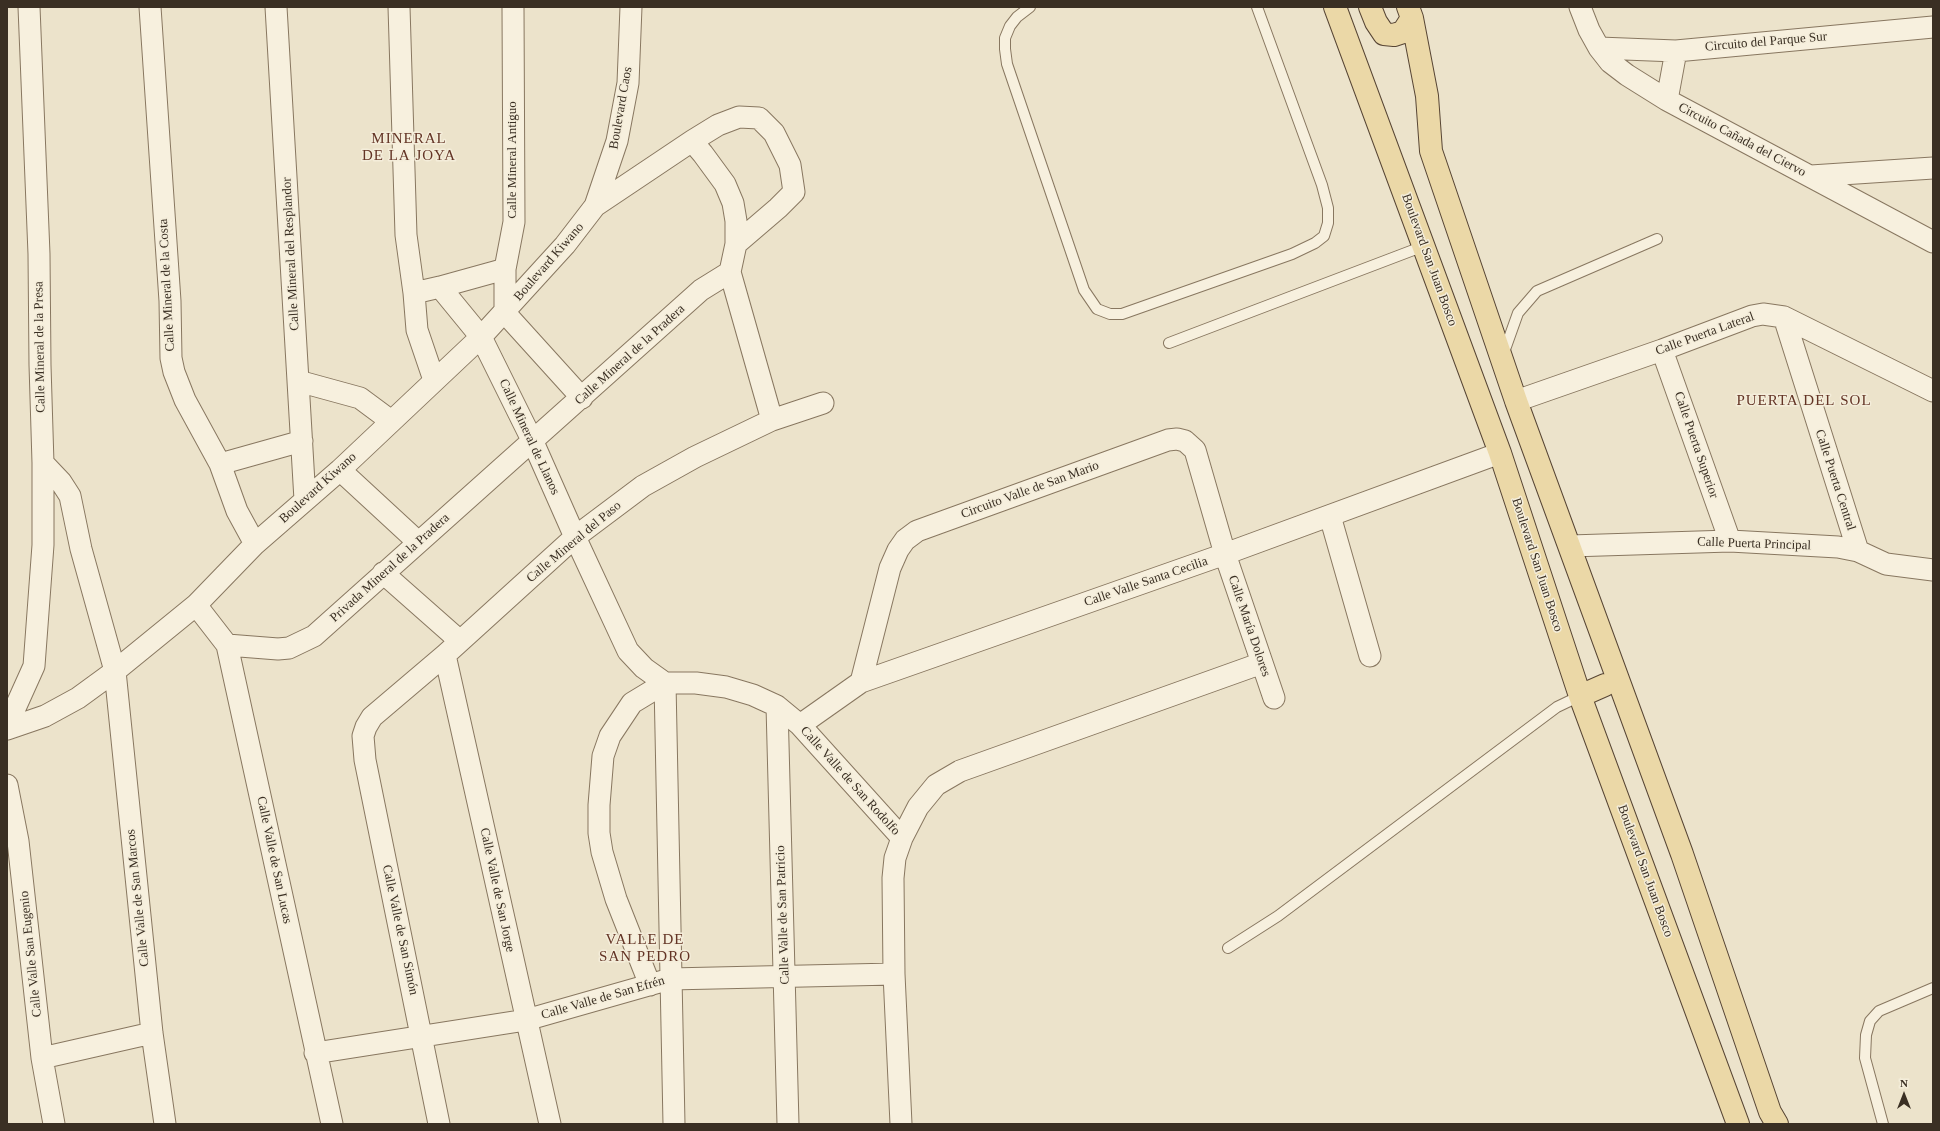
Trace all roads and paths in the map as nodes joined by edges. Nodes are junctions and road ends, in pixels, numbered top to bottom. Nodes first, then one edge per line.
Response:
1 (29, 7) edge
2 (150, 7) edge
3 (276, 7) edge
4 (399, 7) edge
5 (513, 7) edge
6 (631, 7) edge
7 (1030, 7) edge
8 (1257, 7) edge
9 (1335, 7) edge
10 (1370, 7) edge
11 (1580, 7) edge
12 (1410, 12) edge
13 (1933, 27) edge
14 (1599, 48) junction
15 (1676, 51) junction
16 (1667, 100) junction
17 (692, 141) junction
18 (1933, 168) edge
19 (1811, 176) junction
20 (595, 206) junction
21 (1657, 239) dead end
22 (1933, 242) edge
23 (736, 244) junction
24 (1424, 246) junction
25 (505, 268) junction
26 (730, 272) junction
27 (440, 288) junction
28 (414, 293) junction
29 (505, 313) junction
30 (1784, 317) junction
31 (481, 337) junction
32 (1169, 343) dead end
33 (1662, 350) junction
34 (1502, 359) junction
35 (434, 380) junction
36 (298, 381) junction
37 (1933, 391) edge
38 (582, 398) junction
39 (1516, 401) junction
40 (823, 403) dead end
41 (772, 420) junction
42 (391, 421) junction
43 (302, 441) junction
44 (533, 442) junction
45 (1500, 453) junction
46 (43, 463) junction
47 (220, 464) junction
48 (340, 470) junction
49 (305, 500) junction
50 (1330, 516) junction
51 (575, 537) junction
52 (1730, 541) junction
53 (418, 542) junction
54 (255, 544) junction
55 (1570, 546) junction
56 (1858, 551) junction
57 (1225, 554) junction
58 (1933, 570) edge
59 (383, 574) junction
60 (196, 605) junction
61 (1595, 617) junction
62 (227, 645) junction
63 (453, 648) junction
64 (1370, 656) dead end
65 (1262, 663) junction
66 (115, 672) junction
67 (861, 682) junction
68 (665, 683) junction
69 (1605, 685) junction
70 (1580, 696) junction
71 (1274, 698) dead end
72 (777, 706) junction
73 (800, 725) junction
74 (7, 728) edge
75 (363, 736) joint
76 (7, 785) edge
77 (1658, 790) junction
78 (902, 838) junction
79 (1228, 948) dead end
80 (894, 974) junction
81 (785, 975) junction
82 (670, 978) junction
83 (650, 985) junction
84 (1933, 988) edge
85 (526, 1020) junction
86 (152, 1033) junction
87 (422, 1035) junction
88 (315, 1053) junction
89 (42, 1058) junction
90 (1773, 1120) edge
91 (54, 1124) edge
92 (165, 1124) edge
93 (332, 1124) edge
94 (440, 1124) edge
95 (550, 1124) edge
96 (674, 1124) edge
97 (788, 1124) edge
98 (900, 1124) edge
99 (1738, 1124) edge
100 (1883, 1124) edge

1 - 46 street, Calle Mineral de la Presa
2 - 47 street, Calle Mineral de la Costa
3 - 36 street, Calle Mineral del Resplandor
4 - 28 street
5 - 25 street, Calle Mineral Antiguo
6 - 20 street, Boulevard Caos
7 - 8 lane
9 - 24 main road, Boulevard San Juan Bosco
10 - 12 main road
11 - 14 street, Circuito Cañada del Ciervo
12 - 34 main road
13 - 15 street, Circuito del Parque Sur
14 - 15 street, Circuito del Parque Sur
14 - 16 street, Circuito Cañada del Ciervo
15 - 16 street
16 - 19 street, Circuito Cañada del Ciervo
17 - 20 street
17 - 23 street
17 - 23 street
18 - 19 street
19 - 22 street, Circuito Cañada del Ciervo
20 - 29 street, Boulevard Kiwano
21 - 34 lane
23 - 26 street
24 - 32 lane
24 - 45 main road, Boulevard San Juan Bosco
25 - 27 street
25 - 29 street, Calle Mineral Antiguo
26 - 38 street, Calle Mineral de la Pradera
26 - 41 street
27 - 28 street
27 - 31 street, Calle Mineral de Llanos
28 - 35 street
29 - 31 street, Boulevard Kiwano
29 - 38 street
30 - 33 street, Calle Puerta Lateral
30 - 37 street, Calle Puerta Lateral
30 - 56 street, Calle Puerta Central
31 - 35 street, Boulevard Kiwano
31 - 44 street, Calle Mineral de Llanos
33 - 39 street, Calle Puerta Lateral
33 - 52 street, Calle Puerta Superior
34 - 39 main road
35 - 42 street, Boulevard Kiwano
36 - 42 street
36 - 43 street, Calle Mineral del Resplandor
38 - 44 street, Calle Mineral de la Pradera
39 - 55 main road
40 - 41 street, Calle Mineral del Paso
41 - 51 street, Calle Mineral del Paso
42 - 48 street, Boulevard Kiwano
43 - 47 street
43 - 49 street, Calle Mineral del Resplandor
44 - 51 street, Calle Mineral de Llanos
44 - 53 street, Privada Mineral de la Pradera
45 - 50 street, Calle Valle Santa Cecilia
45 - 70 main road, Boulevard San Juan Bosco
46 - 66 street
46 - 74 street, Calle Mineral de la Presa
47 - 54 street, Calle Mineral de la Costa
48 - 49 street, Boulevard Kiwano
48 - 53 street
49 - 54 street, Boulevard Kiwano
50 - 57 street, Calle Valle Santa Cecilia
50 - 64 street
51 - 63 street, Calle Mineral del Paso
51 - 68 street, Calle Mineral de Llanos
52 - 55 street, Calle Puerta Principal
52 - 56 street, Calle Puerta Principal
53 - 59 street, Privada Mineral de la Pradera
54 - 60 street, Boulevard Kiwano
55 - 61 main road
56 - 58 street, Calle Puerta Principal
57 - 65 street, Calle María Dolores
57 - 67 street, Calle Valle Santa Cecilia
57 - 67 street, Circuito Valle de San Mario
59 - 62 street, Privada Mineral de la Pradera
59 - 63 street
60 - 62 street, Calle Valle de San Lucas
60 - 66 street, Boulevard Kiwano
61 - 69 main road
61 - 77 main road
62 - 88 street, Calle Valle de San Lucas
63 - 75 street, Calle Mineral del Paso
63 - 85 street, Calle Valle de San Jorge
65 - 71 street, Calle María Dolores
65 - 78 street
66 - 74 street, Boulevard Kiwano
66 - 86 street, Calle Valle de San Marcos
67 - 73 street, Calle Valle Santa Cecilia
68 - 72 street, Calle Valle de San Rodolfo
68 - 82 street
68 - 83 street
69 - 70 main road
69 - 77 main road
70 - 79 lane
70 - 99 main road, Boulevard San Juan Bosco
72 - 73 street, Calle Valle de San Rodolfo
72 - 81 street, Calle Valle de San Patricio
73 - 78 street, Calle Valle de San Rodolfo
75 - 87 street, Calle Valle de San Simón
76 - 89 street, Calle Valle San Eugenio
77 - 90 main road
78 - 80 street, Calle Valle de San Rodolfo
80 - 81 street, Calle Valle de San Efrén
80 - 98 street, Calle Valle de San Rodolfo
81 - 82 street, Calle Valle de San Efrén
81 - 97 street, Calle Valle de San Patricio
82 - 83 street, Calle Valle de San Efrén
82 - 96 street
83 - 85 street, Calle Valle de San Efrén
84 - 100 lane
85 - 87 street, Calle Valle de San Efrén
85 - 95 street, Calle Valle de San Jorge
86 - 89 street
86 - 92 street, Calle Valle de San Marcos
87 - 88 street, Calle Valle de San Efrén
87 - 94 street, Calle Valle de San Simón
88 - 93 street, Calle Valle de San Lucas
89 - 91 street, Calle Valle San Eugenio

